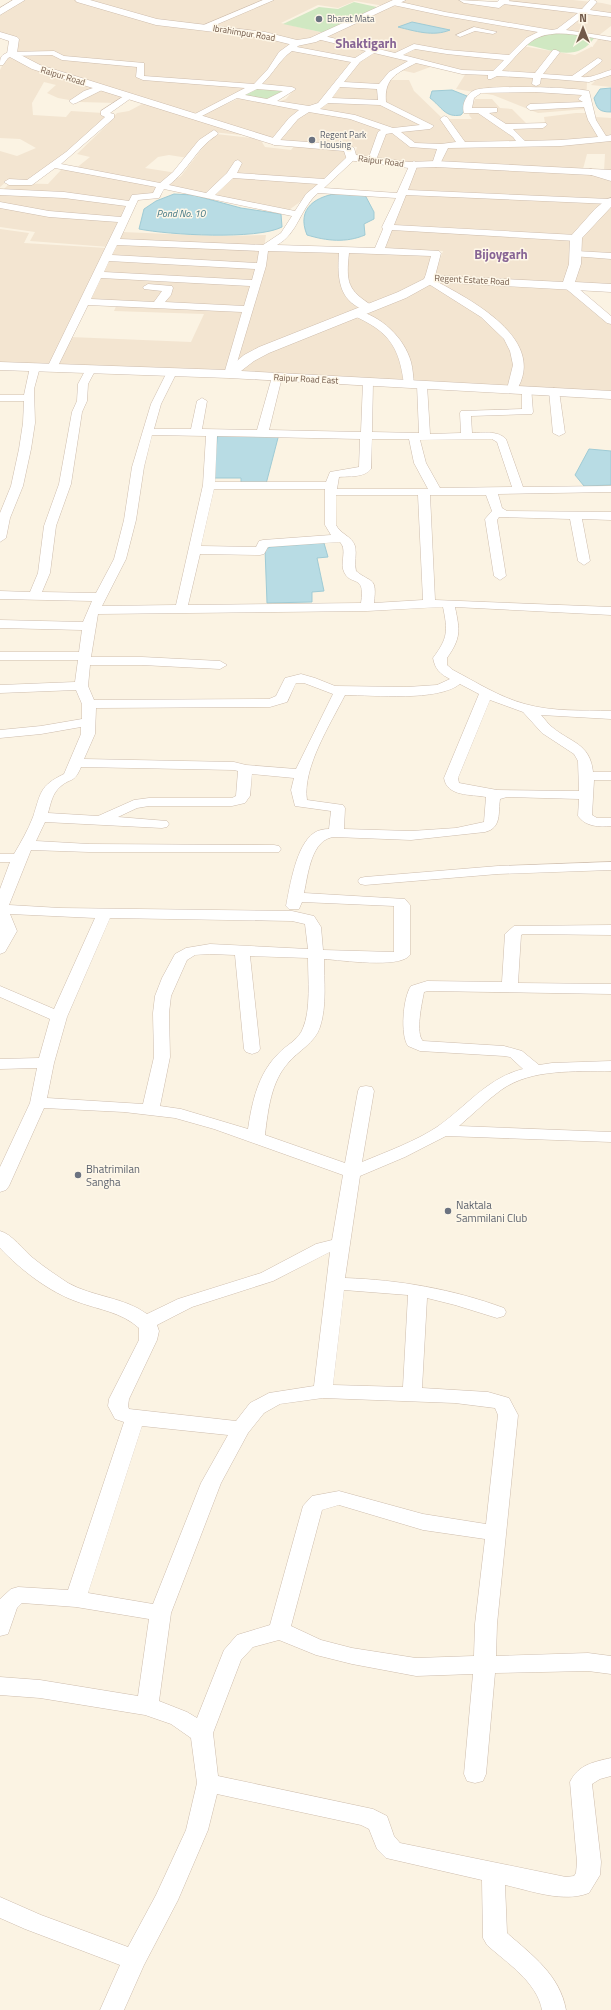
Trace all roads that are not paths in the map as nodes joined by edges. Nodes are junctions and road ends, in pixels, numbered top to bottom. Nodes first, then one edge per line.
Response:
1 (20, 0) edge
2 (80, 0) edge
3 (270, 0) edge
4 (464, 0) edge
5 (399, 1) edge
6 (590, 1) edge
7 (503, 2) edge
8 (603, 3) dead end
9 (542, 6) junction
10 (0, 12) edge
11 (584, 12) junction
12 (532, 13) dead end
13 (487, 14) dead end
14 (611, 15) edge
15 (203, 27) junction
16 (611, 28) edge
17 (556, 32) junction
18 (504, 33) dead end
19 (0, 35) edge
20 (519, 35) dead end
21 (320, 37) junction
22 (534, 37) junction
23 (601, 37) junction
24 (611, 39) edge
25 (463, 40) dead end
26 (293, 45) junction
27 (506, 46) dead end
28 (522, 48) junction
29 (372, 50) junction
30 (556, 52) dead end
31 (12, 54) junction
32 (398, 55) junction
33 (512, 58) junction
34 (356, 60) junction
35 (416, 60) junction
36 (598, 60) dead end
37 (0, 63) edge
38 (611, 72) edge
39 (494, 73) junction
40 (537, 76) junction
41 (573, 79) junction
42 (597, 79) junction
43 (611, 80) edge
44 (337, 84) junction
45 (256, 86) junction
46 (381, 87) junction
47 (102, 88) junction
48 (534, 90) junction
49 (481, 91) junction
50 (130, 96) junction
51 (238, 96) junction
52 (325, 100) junction
53 (73, 101) dead end
54 (268, 102) junction
55 (587, 102) junction
56 (382, 103) junction
57 (530, 107) dead end
58 (307, 109) junction
59 (494, 110) dead end
60 (482, 111) junction
61 (195, 116) junction
62 (444, 119) dead end
63 (543, 125) dead end
64 (504, 127) junction
65 (394, 132) junction
66 (214, 134) dead end
67 (608, 138) edge
68 (274, 142) junction
69 (462, 144) junction
70 (523, 144) junction
71 (444, 147) junction
72 (351, 158) junction
73 (372, 160) junction
74 (238, 163) dead end
75 (414, 164) junction
76 (436, 164) junction
77 (53, 166) junction
78 (591, 172) junction
79 (611, 173) edge
80 (231, 175) junction
81 (611, 178) edge
82 (8, 182) dead end
83 (326, 182) junction
84 (160, 185) junction
85 (315, 190) junction
86 (0, 192) edge
87 (401, 194) junction
88 (208, 196) junction
89 (132, 204) junction
90 (610, 205) edge
91 (0, 206) edge
92 (297, 214) junction
93 (124, 220) junction
94 (387, 227) junction
95 (106, 229) dead end
96 (120, 230) junction
97 (576, 238) junction
98 (114, 242) junction
99 (264, 248) junction
100 (344, 251) junction
101 (379, 251) junction
102 (576, 254) junction
103 (611, 256) edge
104 (107, 258) junction
105 (261, 266) junction
106 (96, 280) junction
107 (429, 280) junction
108 (256, 283) junction
109 (568, 285) junction
110 (611, 288) edge
111 (172, 297) dead end
112 (85, 302) junction
113 (157, 305) junction
114 (249, 305) junction
115 (369, 308) junction
116 (356, 313) junction
117 (611, 321) edge
118 (0, 366) edge
119 (35, 367) junction
120 (52, 368) junction
121 (91, 369) junction
122 (172, 372) junction
123 (229, 374) junction
124 (277, 377) junction
125 (368, 382) junction
126 (408, 384) junction
127 (422, 385) junction
128 (512, 388) junction
129 (527, 389) junction
130 (554, 391) junction
131 (611, 395) edge
132 (0, 398) edge
133 (29, 401) junction
134 (202, 401) dead end
135 (0, 404) edge
136 (146, 432) junction
137 (196, 433) junction
138 (559, 433) dead end
139 (212, 434) junction
140 (262, 434) junction
141 (365, 434) junction
142 (467, 436) junction
143 (419, 437) junction
144 (209, 485) junction
145 (331, 489) junction
146 (611, 489) edge
147 (519, 491) junction
148 (424, 492) junction
149 (436, 492) junction
150 (491, 492) junction
151 (498, 512) junction
152 (576, 516) junction
153 (611, 516) edge
154 (0, 538) edge
155 (343, 538) junction
156 (192, 550) junction
157 (584, 561) dead end
158 (500, 576) dead end
159 (0, 594) edge
160 (34, 596) junction
161 (99, 597) junction
162 (448, 603) junction
163 (429, 604) junction
164 (366, 608) junction
165 (180, 609) junction
166 (93, 610) junction
167 (611, 611) edge
168 (0, 624) edge
169 (89, 626) junction
170 (0, 656) edge
171 (85, 658) junction
172 (220, 665) dead end
173 (459, 678) junction
174 (81, 686) junction
175 (0, 689) edge
176 (341, 690) junction
177 (487, 692) junction
178 (89, 704) junction
179 (528, 709) junction
180 (611, 715) edge
181 (88, 722) junction
182 (0, 734) edge
183 (76, 763) junction
184 (245, 769) junction
185 (302, 774) junction
186 (587, 776) junction
187 (611, 776) edge
188 (497, 794) junction
189 (586, 795) junction
190 (40, 817) junction
191 (99, 821) junction
192 (611, 822) edge
193 (162, 824) dead end
194 (336, 833) junction
195 (274, 849) dead end
196 (23, 851) junction
197 (0, 858) edge
198 (611, 866) edge
199 (365, 881) dead end
200 (296, 897) junction
201 (0, 908) edge
202 (104, 914) junction
203 (292, 916) junction
204 (611, 930) edge
205 (0, 949) edge
206 (242, 951) junction
207 (315, 954) junction
208 (510, 987) junction
209 (611, 989) edge
210 (0, 990) edge
211 (59, 1017) junction
212 (252, 1049) dead end
213 (46, 1063) junction
214 (0, 1064) edge
215 (611, 1066) edge
216 (535, 1071) junction
217 (366, 1091) dead end
218 (38, 1103) junction
219 (150, 1110) junction
220 (443, 1132) junction
221 (611, 1137) edge
222 (256, 1138) junction
223 (353, 1172) junction
224 (0, 1186) edge
225 (0, 1237) edge
226 (340, 1244) junction
227 (335, 1284) junction
228 (418, 1290) junction
229 (497, 1312) dead end
230 (146, 1323) junction
231 (323, 1391) junction
232 (412, 1394) junction
233 (135, 1418) junction
234 (241, 1429) junction
235 (495, 1533) junction
236 (76, 1600) junction
237 (160, 1613) junction
238 (0, 1628) edge
239 (278, 1632) junction
240 (485, 1665) junction
241 (611, 1665) edge
242 (0, 1686) edge
243 (147, 1706) junction
244 (202, 1733) junction
245 (611, 1767) edge
246 (475, 1774) dead end
247 (208, 1783) junction
248 (493, 1873) junction
249 (0, 1907) edge
250 (134, 1960) junction
251 (112, 2010) edge
252 (554, 2010) edge

1 - 10 street
2 - 15 street, Ibrahimpur Road
3 - 15 street
4 - 7 street
5 - 17 street
5 - 21 street, Ibrahimpur Road
6 - 8 street
6 - 11 street
7 - 9 street
7 - 13 street
9 - 11 street
9 - 12 street
11 - 14 street
11 - 17 street
15 - 26 street, Ibrahimpur Road
16 - 23 street
17 - 22 street
17 - 23 street
18 - 25 street
19 - 31 street
20 - 22 street
21 - 26 street, Ibrahimpur Road
21 - 29 street
22 - 28 street
23 - 24 street
26 - 34 street
26 - 45 street
27 - 28 street
28 - 33 street
29 - 32 street
29 - 34 street
30 - 40 street
31 - 37 street
31 - 45 street
31 - 47 street, Raipur Road
32 - 33 street
32 - 35 street
33 - 39 street
34 - 44 street
35 - 39 street
35 - 46 street
36 - 41 street
38 - 42 street
39 - 40 street
39 - 49 street
40 - 41 street
40 - 48 street
41 - 42 street
42 - 43 street
44 - 46 street
44 - 52 street
45 - 51 street
45 - 54 street
46 - 56 street
47 - 50 street, Raipur Road
47 - 53 street
48 - 49 street
48 - 55 street
49 - 60 street
50 - 61 street, Raipur Road
50 - 77 street
51 - 54 street
51 - 61 street
52 - 56 street
52 - 58 street
54 - 58 street
55 - 57 street
55 - 67 street
56 - 65 street
58 - 65 street
58 - 68 street
59 - 60 street
60 - 64 street
61 - 68 street, Raipur Road
62 - 69 street
63 - 64 street
64 - 70 street
65 - 71 street
65 - 73 street
66 - 84 street
67 - 70 street
68 - 72 street, Raipur Road
69 - 70 street
69 - 71 street
71 - 76 street
72 - 73 street, Raipur Road
72 - 83 street
73 - 75 street, Raipur Road
74 - 80 street
75 - 76 street
75 - 87 street, Raipur Road
76 - 78 street
77 - 82 street
77 - 84 street
78 - 79 street
78 - 81 street
80 - 83 street
80 - 88 street
83 - 85 street
84 - 88 street
84 - 89 street
85 - 87 street
85 - 92 street
86 - 89 street
87 - 90 street
87 - 94 street, Raipur Road
88 - 92 street
89 - 93 street
90 - 97 street
91 - 93 street
92 - 99 street
93 - 96 street
94 - 97 street
94 - 101 street, Raipur Road
95 - 96 street
96 - 98 street
97 - 102 street
98 - 99 street
98 - 104 street
99 - 100 street
99 - 105 street
100 - 101 street
100 - 115 street
101 - 107 street
102 - 103 street
102 - 109 street
104 - 105 street
104 - 106 street
105 - 108 street
106 - 108 street
106 - 112 street
106 - 113 street
107 - 109 street, Regent Estate Road
107 - 115 street, Regent Estate Road
107 - 128 street
108 - 114 street
109 - 110 street, Regent Estate Road
109 - 117 street
111 - 114 street
112 - 113 street
112 - 120 street
113 - 114 street
114 - 123 street
115 - 116 street, Regent Estate Road
116 - 123 street, Regent Estate Road
116 - 126 street
118 - 119 street, Raipur Road East
119 - 120 street, Raipur Road East
119 - 133 street
120 - 121 street, Raipur Road East
121 - 122 street, Raipur Road East
121 - 160 street
122 - 123 street, Raipur Road East
122 - 136 street
123 - 124 street, Raipur Road East
124 - 125 street, Raipur Road East
124 - 140 street
125 - 126 street, Raipur Road East
125 - 141 street
126 - 127 street, Raipur Road East
127 - 128 street, Raipur Road East
127 - 143 street
128 - 129 street, Raipur Road East
129 - 130 street, Raipur Road East
129 - 142 street
130 - 131 street, Raipur Road East
130 - 138 street
132 - 133 street
133 - 135 street
133 - 154 street
134 - 137 street
136 - 137 street
136 - 161 street
137 - 139 street
139 - 140 street
139 - 144 street
140 - 141 street
141 - 143 street
141 - 145 street
142 - 143 street
142 - 147 street
143 - 149 street
144 - 145 street
144 - 156 street
145 - 148 street
145 - 155 street
146 - 147 street
147 - 150 street
148 - 149 street
148 - 163 street
149 - 150 street
150 - 151 street
151 - 152 street
151 - 158 street
152 - 153 street
152 - 157 street
155 - 156 street
155 - 164 street
156 - 165 street
159 - 160 street
160 - 161 street
161 - 166 street
162 - 163 street
162 - 167 street
162 - 173 street
163 - 164 street
164 - 165 street
165 - 166 street
166 - 169 street
168 - 169 street
169 - 171 street
170 - 171 street
171 - 172 street
171 - 174 street
173 - 176 street
173 - 177 street
174 - 175 street
174 - 178 street
176 - 178 street
176 - 185 street
177 - 179 street
177 - 188 street
178 - 181 street
179 - 180 street
179 - 186 street
181 - 182 street
181 - 183 street
183 - 184 street
183 - 190 street
184 - 185 street
184 - 191 street
185 - 194 street
186 - 187 street
186 - 189 street
188 - 189 street
188 - 194 street
189 - 192 street
190 - 191 street
190 - 196 street
191 - 193 street
194 - 200 street
195 - 196 street
196 - 197 street
196 - 201 street
198 - 199 street
200 - 203 street
200 - 207 street
201 - 202 street
201 - 205 street
202 - 203 street
202 - 211 street
203 - 207 street
204 - 208 street
206 - 207 street
206 - 212 street
206 - 219 street
207 - 222 street
208 - 209 street
208 - 216 street
210 - 211 street
211 - 213 street
213 - 214 street
213 - 218 street
215 - 216 street
216 - 220 street
217 - 223 street
218 - 219 street
218 - 224 street
219 - 222 street
220 - 221 street
220 - 223 street
222 - 223 street
223 - 226 street
225 - 230 street
226 - 227 street
226 - 230 street
227 - 228 street
227 - 231 street
228 - 229 street
228 - 232 street
230 - 233 street
231 - 232 street
231 - 234 street
232 - 235 street
233 - 234 street
233 - 236 street
234 - 237 street
235 - 239 street
235 - 240 street
236 - 237 street
236 - 238 street
237 - 243 street
239 - 240 street
239 - 244 street
240 - 241 street
240 - 246 street
242 - 243 street
243 - 244 street
244 - 247 street
245 - 248 street
247 - 248 street
247 - 250 street
248 - 252 street
249 - 250 street
250 - 251 street

